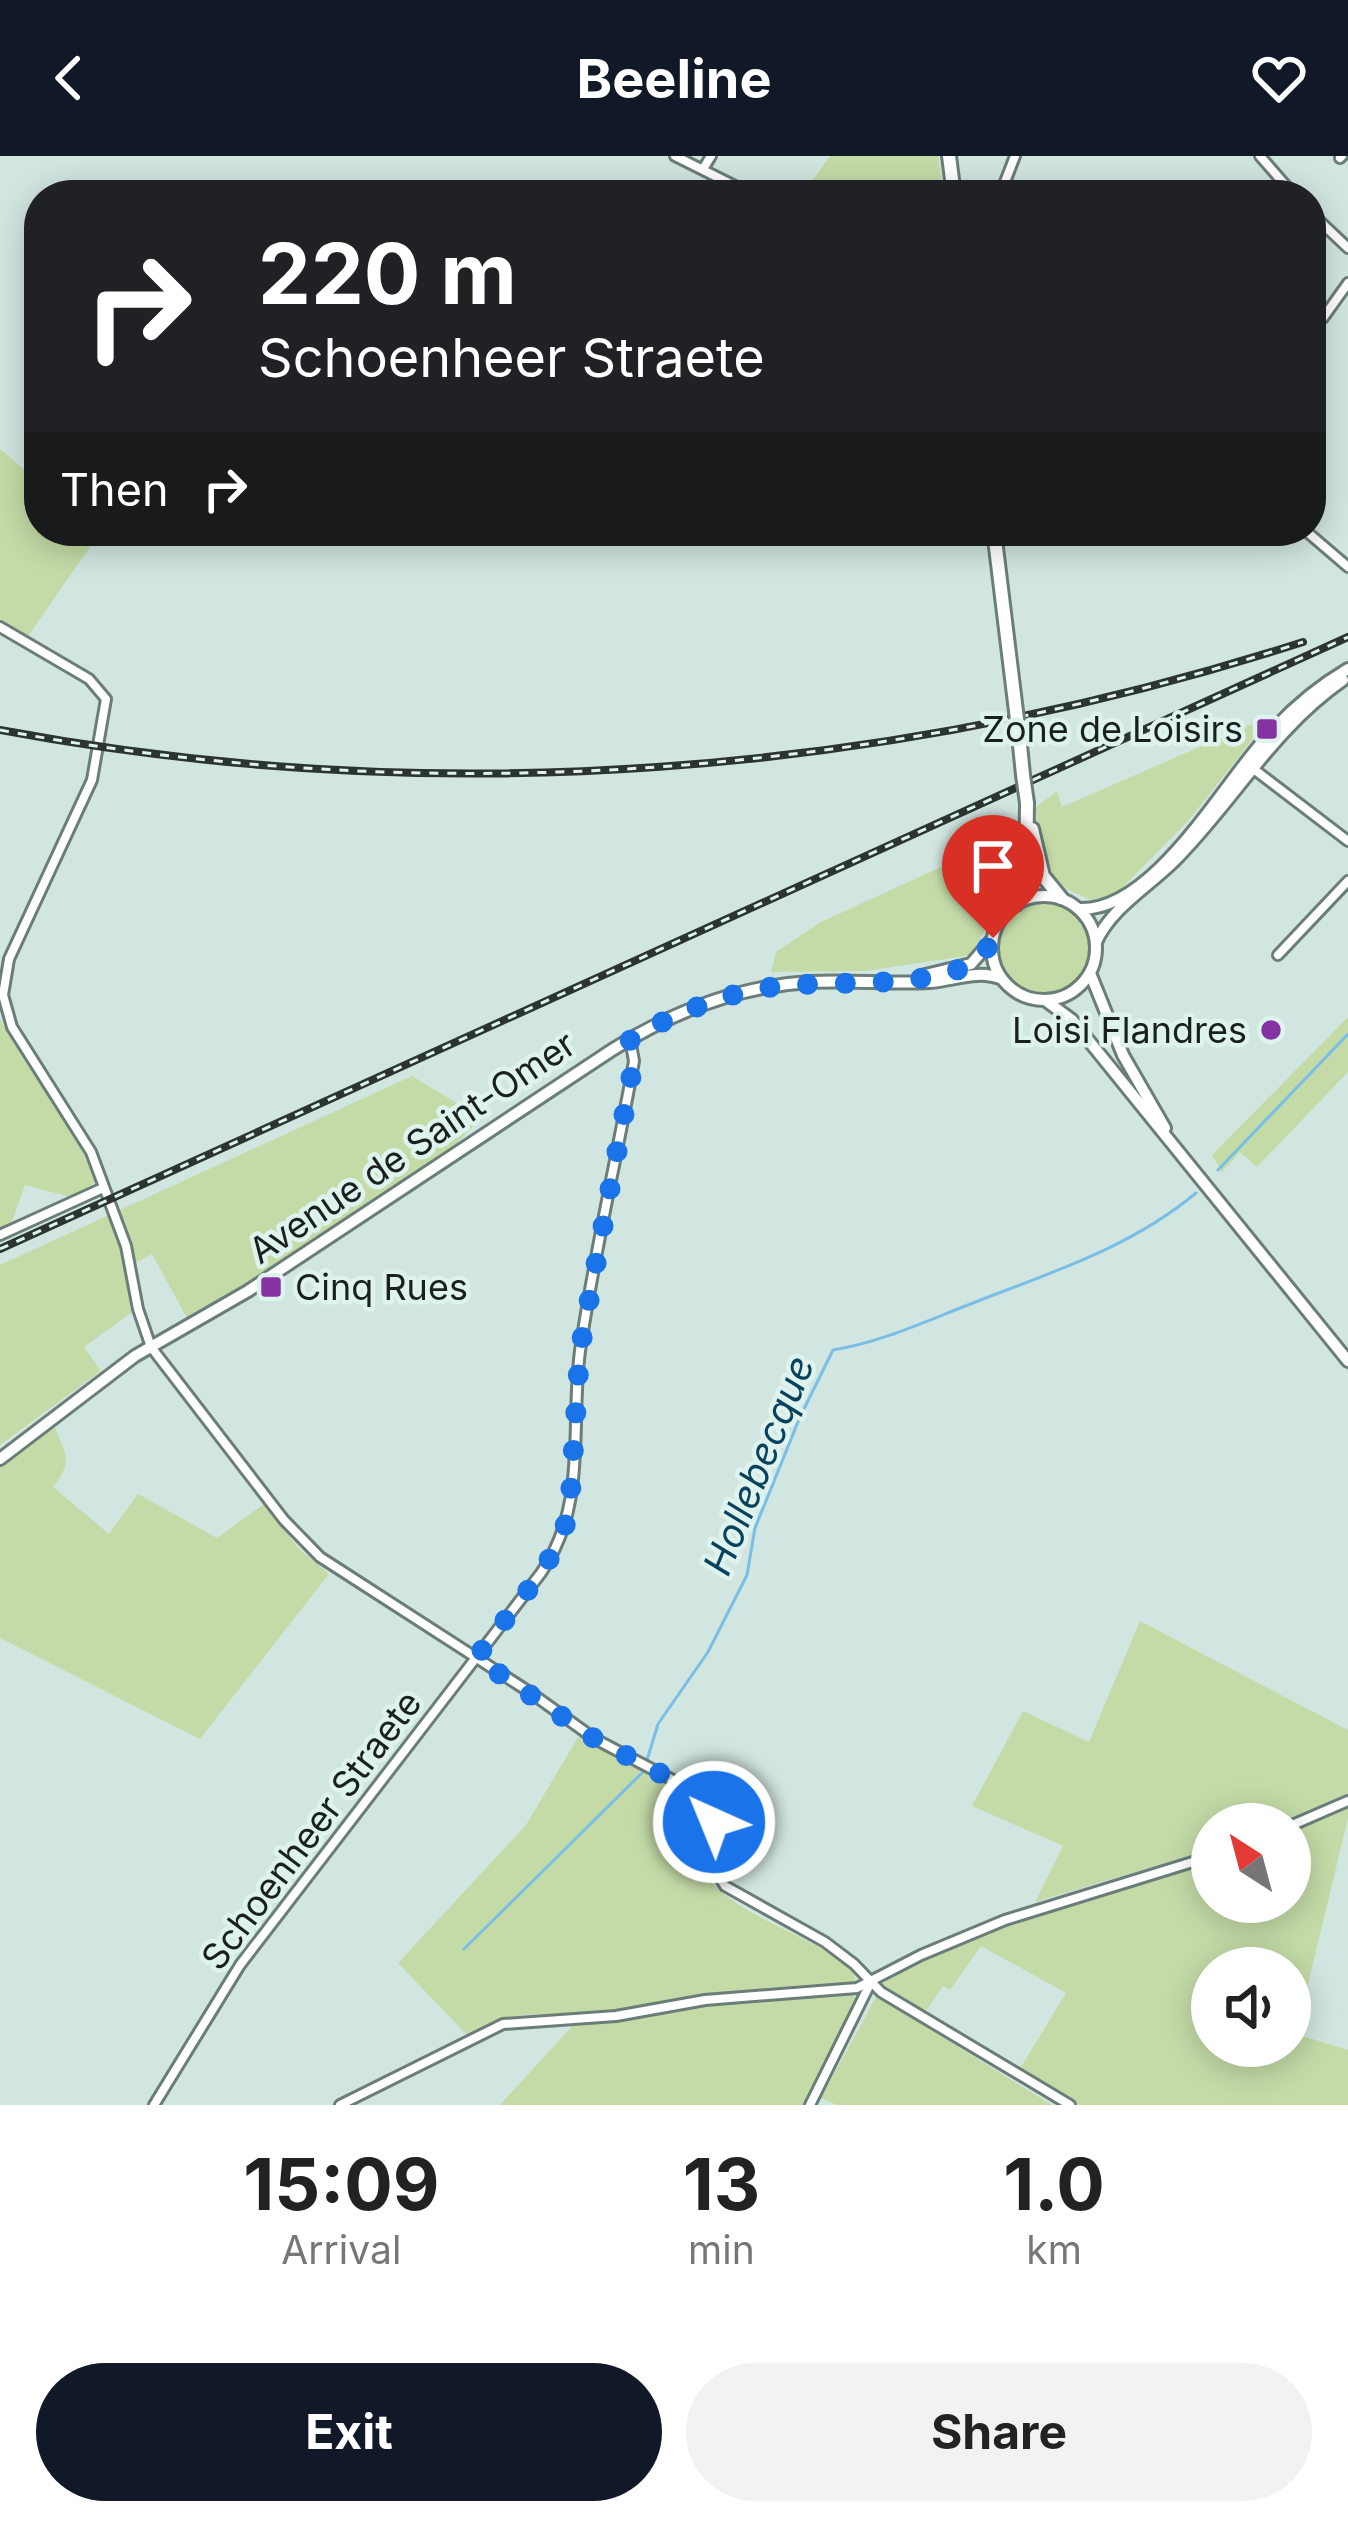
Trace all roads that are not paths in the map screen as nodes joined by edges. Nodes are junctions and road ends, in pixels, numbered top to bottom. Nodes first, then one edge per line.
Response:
1 (675, 156) edge
2 (711, 156) edge
3 (1260, 156) edge
4 (703, 169) junction
5 (724, 180) edge
6 (1281, 180) edge
7 (1326, 227) edge
8 (1348, 248) edge
9 (1348, 283) edge
10 (1326, 314) edge
11 (996, 546) edge
12 (1324, 546) edge
13 (1348, 567) edge
14 (0, 627) edge
15 (1348, 673) edge
16 (1248, 765) junction
17 (1027, 803) junction
18 (1348, 841) edge
19 (1348, 881) edge
20 (1060, 898) junction
21 (1016, 904) junction
22 (1079, 909) junction
23 (993, 938) junction
24 (1096, 942) junction
25 (1278, 955) dead end
26 (1090, 973) junction
27 (1002, 979) junction
28 (894, 980) junction
29 (1046, 1000) junction
30 (630, 1039) junction
31 (1186, 1161) junction
32 (103, 1188) junction
33 (0, 1235) edge
34 (151, 1347) junction
35 (1348, 1361) edge
36 (0, 1459) edge
37 (476, 1658) junction
38 (1348, 1801) edge
39 (1311, 1817) edge
40 (1191, 1862) edge
41 (871, 1983) junction
42 (154, 2105) edge
43 (340, 2105) edge
44 (810, 2105) edge
45 (1070, 2105) edge

1 - 4 street
2 - 4 street
3 - 6 street
4 - 5 street
7 - 8 street
9 - 10 street
11 - 17 highway, bridge
12 - 13 street
14 - 32 street
15 - 16 main road
16 - 18 street
16 - 22 main road
16 - 24 main road
17 - 20 highway
17 - 21 highway
19 - 25 street
20 - 21 main road
20 - 22 main road
21 - 23 main road
22 - 24 main road
23 - 27 main road
23 - 28 main road, Avenue de Saint-Omer
24 - 26 main road
26 - 29 main road
26 - 31 main road
27 - 28 main road, Avenue de Saint-Omer
27 - 29 main road
28 - 30 main road, Avenue de Saint-Omer
29 - 31 main road
30 - 34 main road, Avenue de Saint-Omer
30 - 37 street, Schoenheer Straete
31 - 35 main road
32 - 33 street
32 - 34 street
34 - 36 main road, Avenue de Saint-Omer
34 - 37 street
37 - 41 street
37 - 42 street, Schoenheer Straete
38 - 39 street
40 - 41 street
41 - 43 street
41 - 44 street
41 - 45 street

